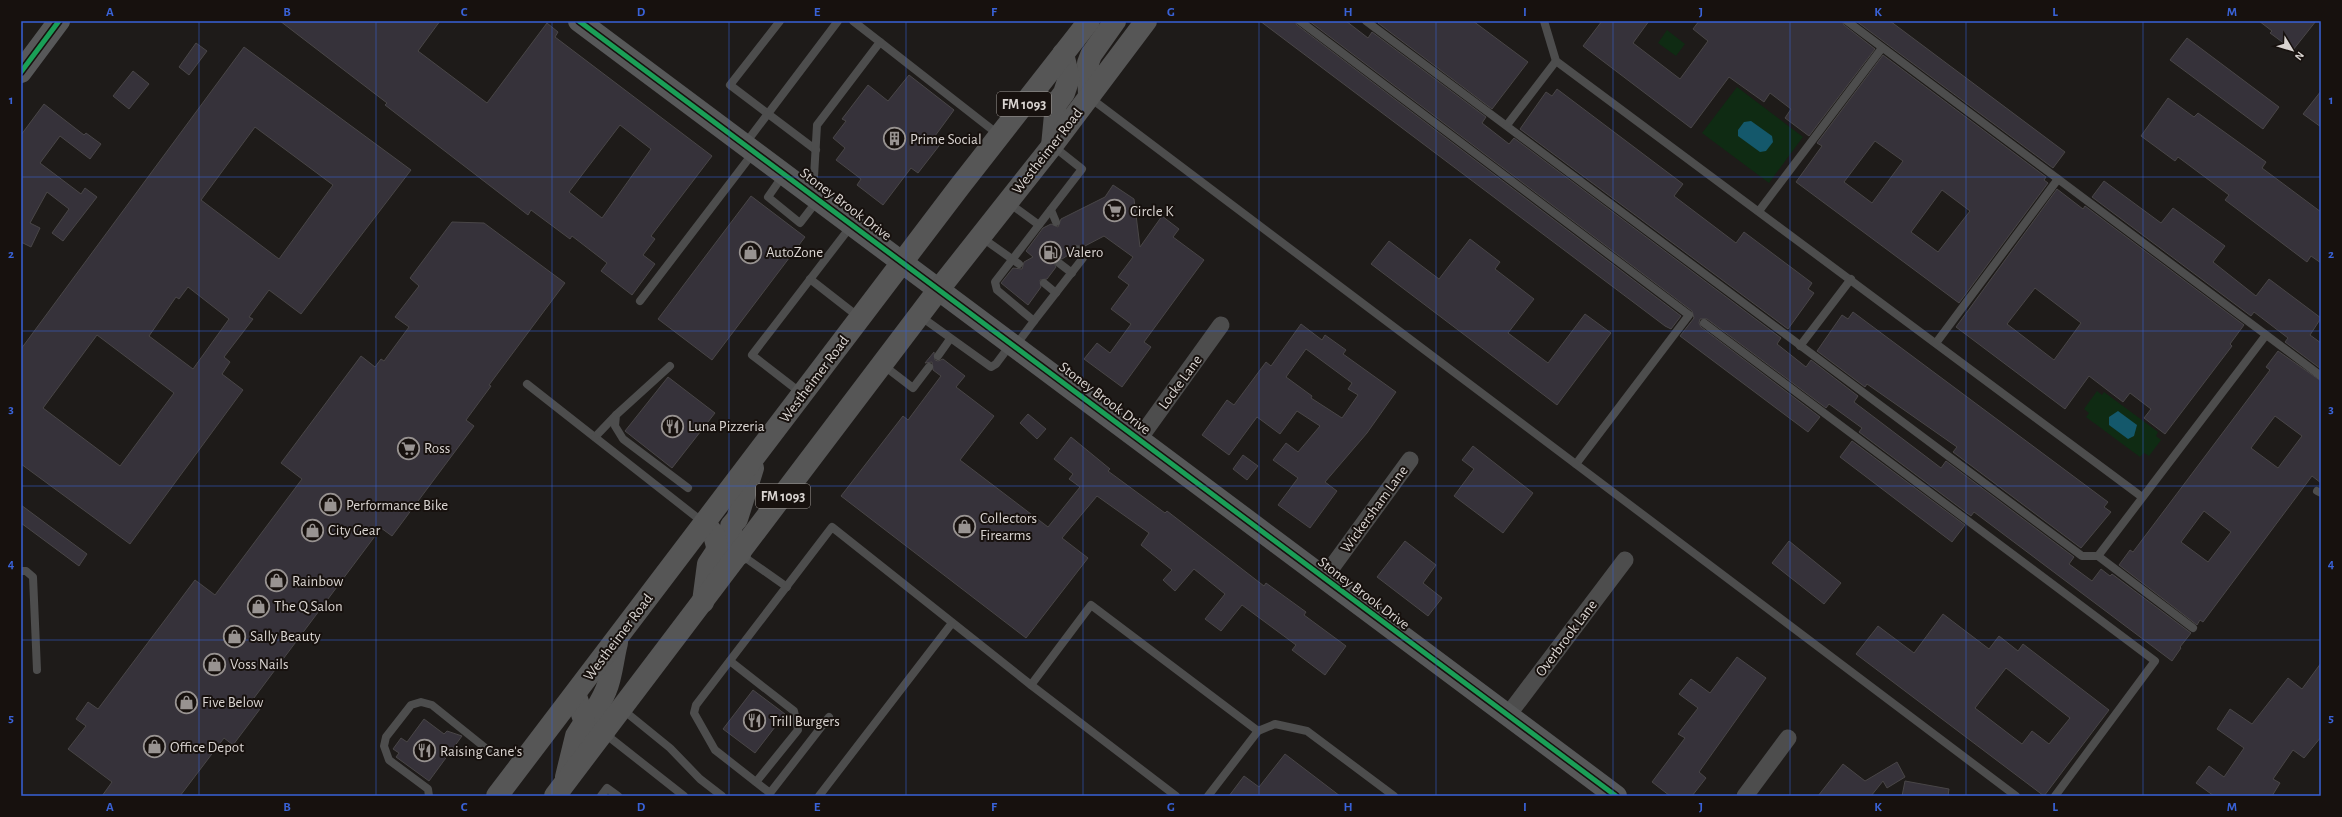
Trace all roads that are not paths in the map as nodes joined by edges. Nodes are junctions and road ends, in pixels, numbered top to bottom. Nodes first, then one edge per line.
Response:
1 (59, 21) edge
2 (579, 21) edge
3 (780, 21) edge
4 (838, 21) edge
5 (853, 21) edge
6 (1089, 21) edge
7 (1115, 21) edge
8 (1146, 21) edge
9 (1300, 21) edge
10 (1366, 21) edge
11 (1544, 21) edge
12 (1846, 21) edge
13 (880, 42) junction
14 (1882, 48) junction
15 (1063, 54) junction
16 (1556, 60) junction
17 (21, 72) edge
18 (1089, 96) junction
19 (767, 113) junction
20 (1507, 124) junction
21 (999, 136) junction
22 (1052, 146) junction
23 (750, 147) junction
24 (816, 150) junction
25 (785, 173) junction
26 (2058, 179) junction
27 (816, 197) junction
28 (1006, 202) junction
29 (1050, 210) junction
30 (1759, 211) junction
31 (1056, 222) dead end
32 (853, 224) junction
33 (1039, 225) junction
34 (980, 236) junction
35 (1078, 250) dead end
36 (1012, 259) junction
37 (904, 262) junction
38 (1059, 263) dead end
39 (1020, 264) dead end
40 (1072, 273) junction
41 (810, 279) junction
42 (1851, 279) junction
43 (1044, 283) dead end
44 (939, 289) junction
45 (1056, 293) junction
46 (640, 301) dead end
47 (919, 315) junction
48 (861, 318) junction
49 (1034, 321) junction
50 (1704, 323) dead end
51 (1221, 325) dead end
52 (2266, 335) junction
53 (950, 339) junction
54 (1936, 343) junction
55 (1013, 344) junction
56 (1800, 346) junction
57 (938, 356) dead end
58 (882, 365) junction
59 (670, 366) dead end
60 (929, 367) dead end
61 (2321, 376) edge
62 (527, 384) dead end
63 (803, 395) junction
64 (616, 414) junction
65 (595, 437) junction
66 (1139, 439) junction
67 (756, 456) junction
68 (1410, 460) dead end
69 (1576, 464) junction
70 (688, 488) dead end
71 (2142, 497) junction
72 (705, 523) junction
73 (740, 554) junction
74 (2098, 556) junction
75 (1625, 560) dead end
76 (21, 571) edge
77 (1324, 578) junction
78 (787, 587) junction
79 (702, 604) junction
80 (952, 623) junction
81 (2193, 628) dead end
82 (618, 636) junction
83 (730, 661) junction
84 (37, 670) dead end
85 (1031, 685) junction
86 (575, 694) junction
87 (622, 708) junction
88 (1508, 715) junction
89 (829, 717) dead end
90 (1258, 731) junction
91 (604, 732) junction
92 (1788, 738) dead end
93 (488, 750) dead end
94 (756, 782) junction
95 (560, 790) edge
96 (429, 796) edge
97 (497, 796) edge
98 (601, 796) edge
99 (618, 796) edge
100 (684, 796) edge
101 (722, 796) edge
102 (818, 796) edge
103 (1176, 796) edge
104 (1208, 796) edge
105 (1394, 796) edge
106 (1616, 796) edge
107 (1745, 796) edge
108 (2016, 796) edge
109 (2055, 796) edge

1 - 17 street
2 - 23 street, Stoney Brook Drive
3 - 19 lane
4 - 19 lane
5 - 13 lane
6 - 15 main road, Westheimer Road / FM 1093
7 - 18 main road
8 - 18 main road, Westheimer Road / FM 1093
9 - 69 lane
10 - 20 lane
11 - 16 lane
12 - 14 lane
13 - 21 lane
13 - 24 lane
14 - 26 lane
14 - 30 lane
15 - 21 main road, Westheimer Road / FM 1093
15 - 22 main road
16 - 20 lane
16 - 30 lane
18 - 22 main road, Westheimer Road / FM 1093
18 - 69 lane
19 - 23 lane
19 - 24 lane
20 - 56 lane
21 - 37 main road, Westheimer Road / FM 1093
22 - 28 main road, Westheimer Road / FM 1093
22 - 29 lane
23 - 25 street, Stoney Brook Drive
23 - 46 lane
24 - 27 lane
25 - 27 street, Stoney Brook Drive
25 - 27 lane
26 - 52 lane
26 - 54 lane
27 - 32 street, Stoney Brook Drive
28 - 33 lane
28 - 34 main road, Westheimer Road / FM 1093
29 - 31 lane
29 - 33 lane
30 - 42 lane
32 - 37 street, Stoney Brook Drive
32 - 41 lane
33 - 36 lane
34 - 36 lane
34 - 44 main road, Westheimer Road / FM 1093
35 - 40 lane
36 - 39 lane
36 - 49 lane
37 - 44 street, Stoney Brook Drive
37 - 48 main road, Westheimer Road / FM 1093
38 - 40 lane
40 - 45 lane
41 - 48 lane
41 - 63 lane
42 - 54 lane
42 - 56 lane
43 - 45 lane
44 - 47 main road, Westheimer Road / FM 1093
44 - 55 street, Stoney Brook Drive
45 - 49 lane
47 - 53 lane
47 - 58 main road, Westheimer Road / FM 1093
48 - 63 main road, Westheimer Road / FM 1093
49 - 55 lane
50 - 109 lane
51 - 66 street, Locke Lane
52 - 61 lane
52 - 71 lane
53 - 55 lane
53 - 57 lane
54 - 71 lane
55 - 66 street, Stoney Brook Drive
56 - 74 lane
58 - 60 lane
58 - 73 main road, Westheimer Road / FM 1093
59 - 64 lane
62 - 65 lane
63 - 67 main road, Westheimer Road / FM 1093
64 - 65 lane
64 - 70 lane
65 - 72 lane
66 - 77 street, Stoney Brook Drive
67 - 72 main road, Westheimer Road / FM 1093
67 - 73 main road
68 - 77 street, Wickersham Lane
69 - 108 lane
71 - 74 lane
72 - 79 main road
72 - 82 main road, Westheimer Road / FM 1093
73 - 78 lane
73 - 79 main road, Westheimer Road / FM 1093
74 - 81 lane
75 - 88 street, Overbrook Lane
76 - 84 lane
77 - 88 street, Stoney Brook Drive
78 - 80 lane
78 - 83 lane
79 - 87 main road, Westheimer Road / FM 1093
80 - 85 lane
80 - 102 lane
82 - 86 main road, Westheimer Road / FM 1093
82 - 91 main road
83 - 94 lane
83 - 94 lane
85 - 90 lane
85 - 103 lane
86 - 95 main road
86 - 97 main road, Westheimer Road / FM 1093
87 - 91 main road, Westheimer Road / FM 1093
87 - 101 lane
88 - 106 street, Stoney Brook Drive
89 - 94 lane
90 - 104 lane
90 - 105 lane
91 - 95 main road, Westheimer Road / FM 1093
91 - 100 lane
92 - 107 street
93 - 96 lane
98 - 99 lane

